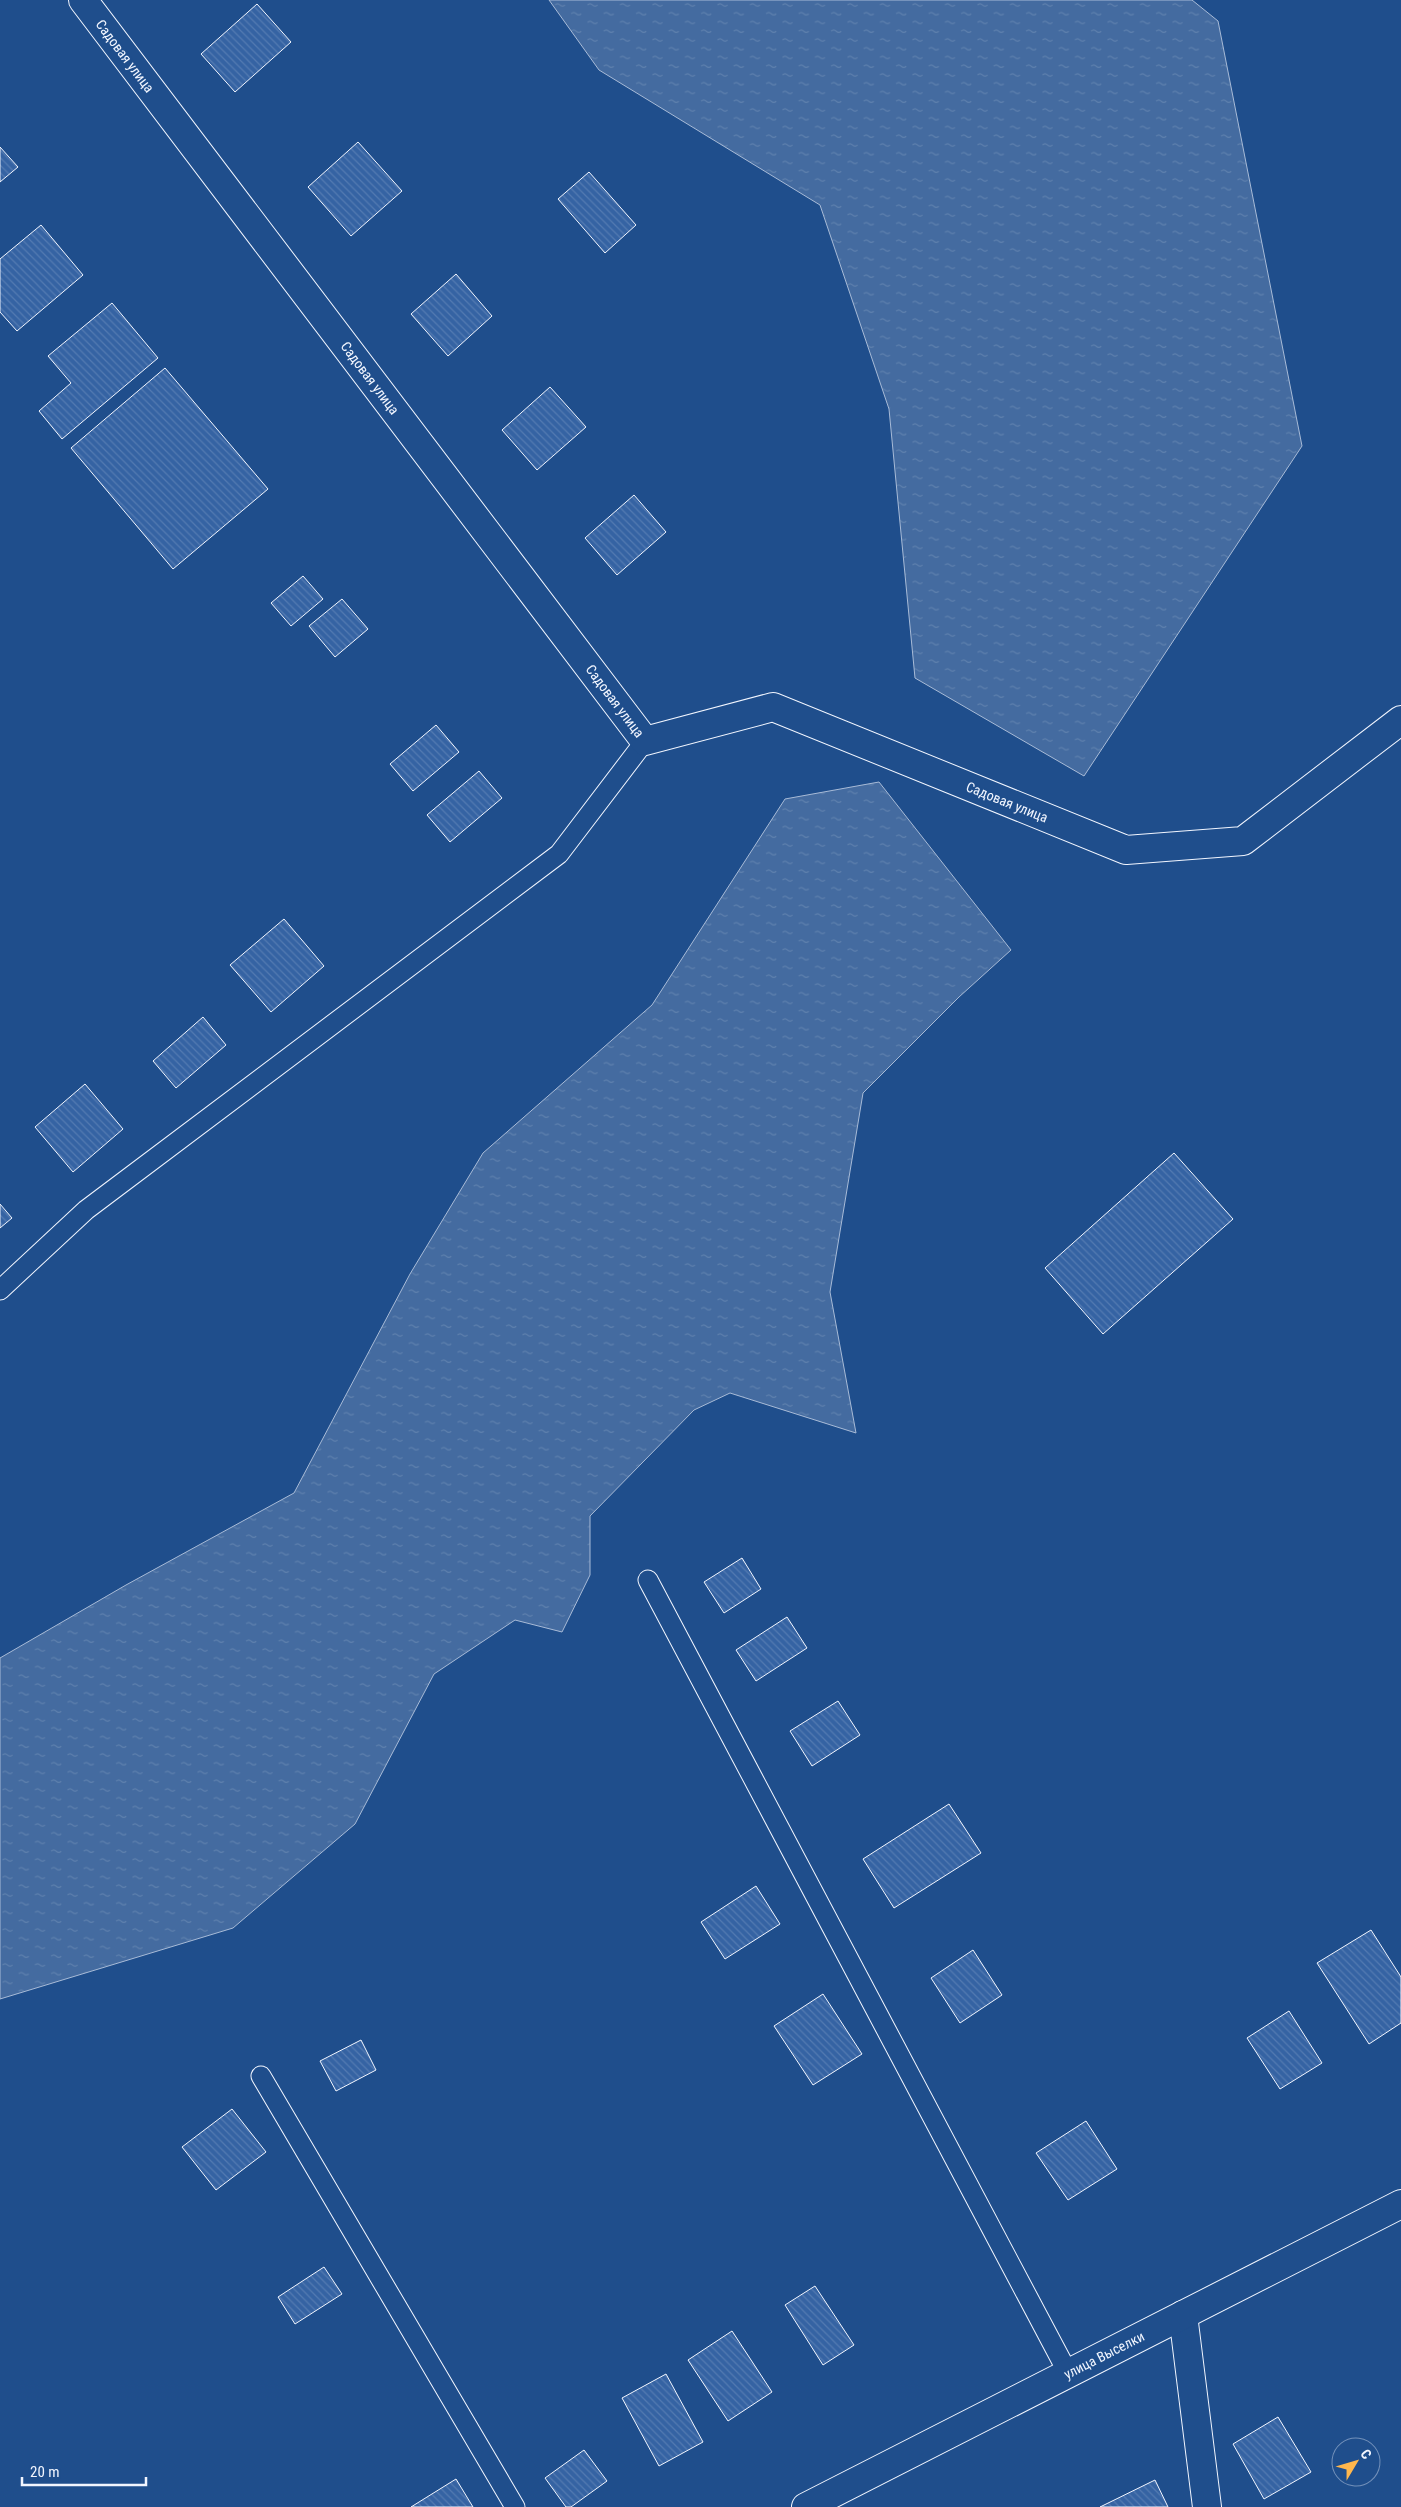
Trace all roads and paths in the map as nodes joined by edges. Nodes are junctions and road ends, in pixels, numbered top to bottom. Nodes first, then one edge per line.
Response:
1 (83, 0) edge
2 (1401, 720) edge
3 (645, 741) junction
4 (0, 1290) edge
5 (648, 1580) dead end
6 (261, 2076) dead end
7 (1401, 2204) edge
8 (1183, 2315) junction
9 (1068, 2373) junction
10 (515, 2507) edge
11 (806, 2507) edge
12 (1207, 2507) edge

1 - 3 street, Садовая улица
2 - 3 street, Садовая улица
3 - 4 lane
5 - 9 lane
6 - 10 lane
7 - 8 street, улица Выселки
8 - 9 street, улица Выселки
8 - 12 street
9 - 11 street, улица Выселки

